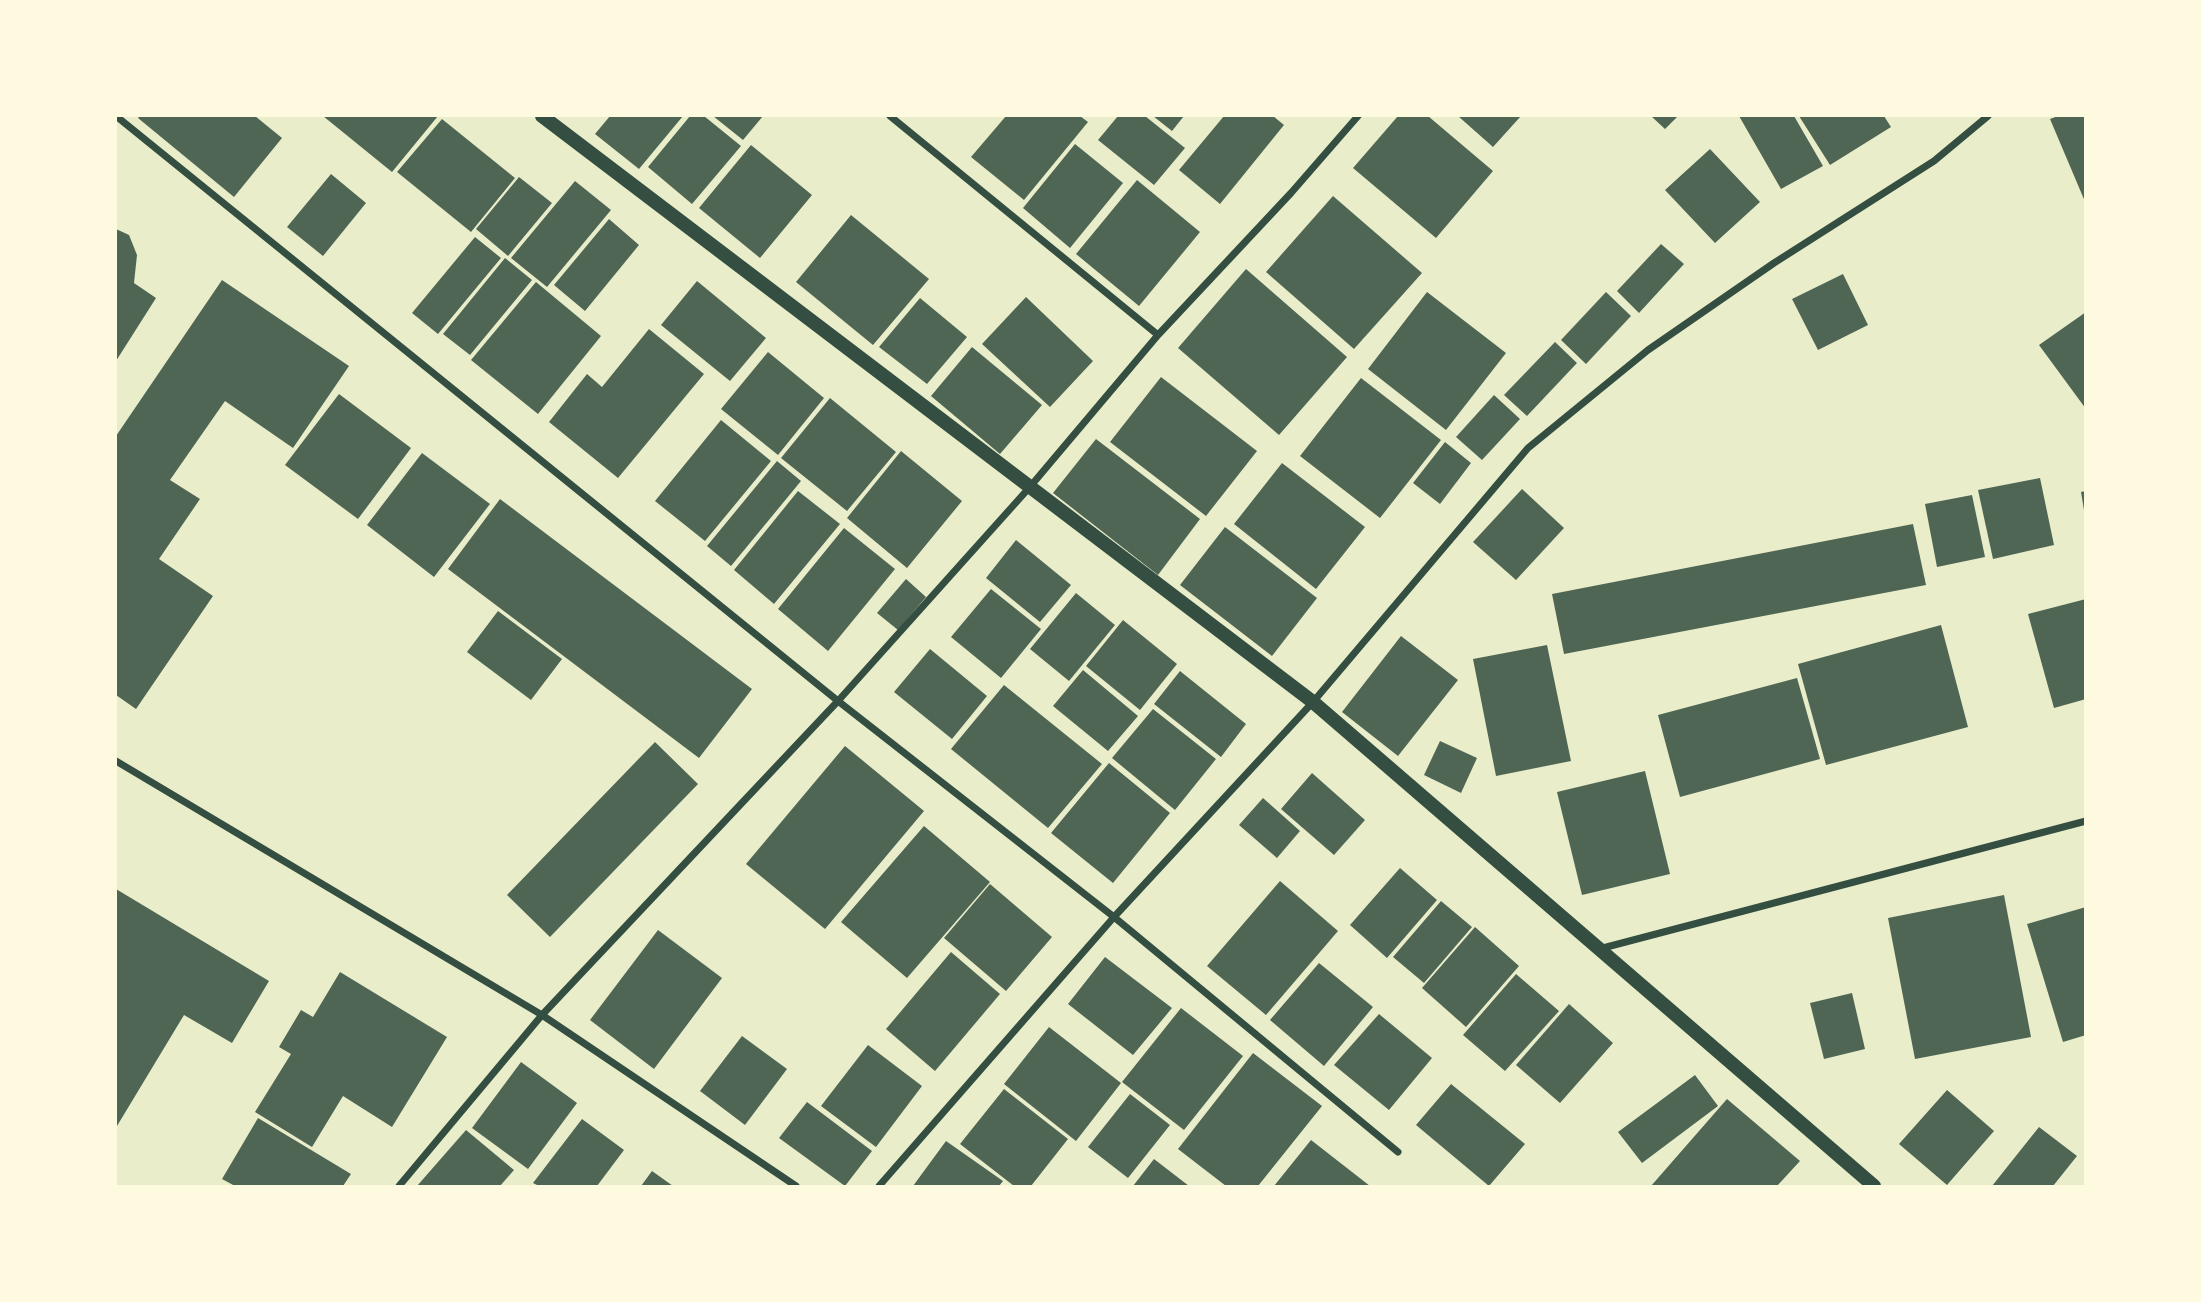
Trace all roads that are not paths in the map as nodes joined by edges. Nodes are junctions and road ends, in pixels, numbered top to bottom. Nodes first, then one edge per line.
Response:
1 (542, 116) edge
2 (890, 116) edge
3 (1358, 116) edge
4 (1988, 116) edge
5 (116, 117) edge
6 (1158, 335) junction
7 (1029, 488) junction
8 (838, 701) junction
9 (1313, 702) junction
10 (116, 761) edge
11 (2085, 821) edge
12 (1114, 917) junction
13 (1598, 950) junction
14 (542, 1015) junction
15 (1398, 1152) dead end
16 (399, 1186) edge
17 (796, 1186) edge
18 (879, 1186) edge
19 (1874, 1186) edge

1 - 7 main road
2 - 6 street
3 - 6 street
4 - 9 street
5 - 8 street
6 - 7 street
7 - 8 street
7 - 9 main road
8 - 12 street
8 - 14 street
9 - 12 street
9 - 13 main road
10 - 14 street
11 - 13 street
12 - 15 street
12 - 18 street
13 - 19 main road
14 - 16 street
14 - 17 street

